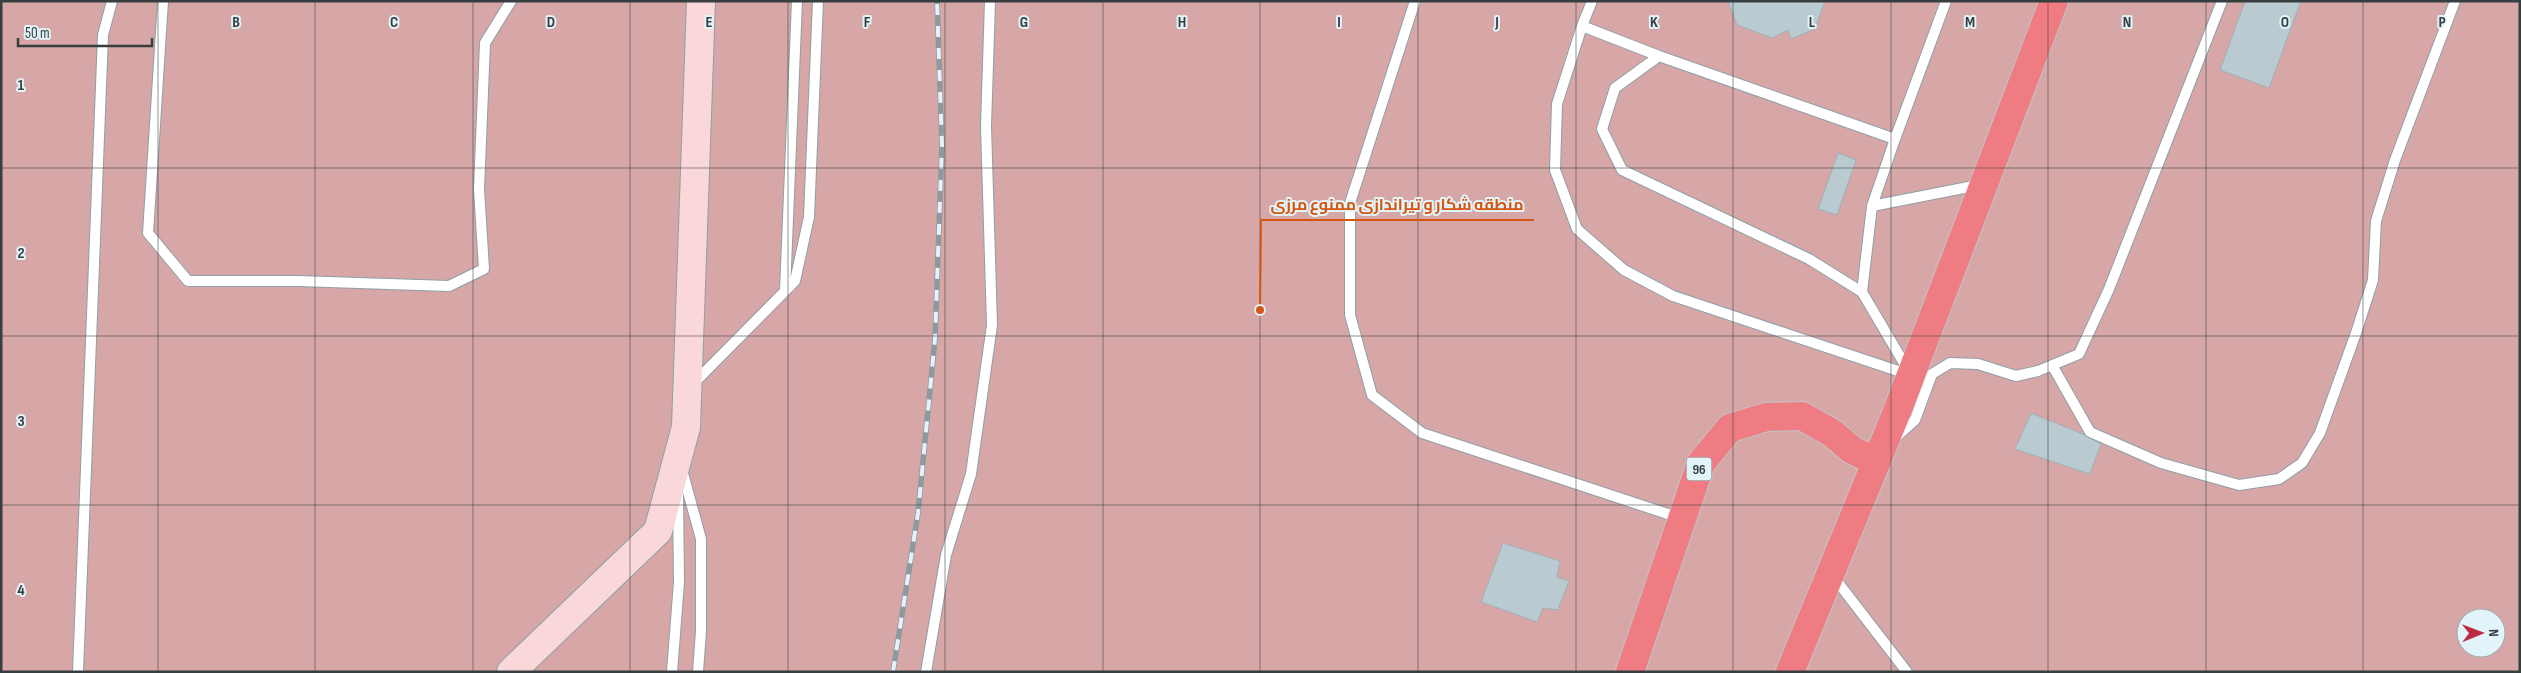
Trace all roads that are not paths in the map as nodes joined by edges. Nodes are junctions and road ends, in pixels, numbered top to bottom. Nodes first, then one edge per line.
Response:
1 (112, 1) edge
2 (163, 1) edge
3 (511, 1) edge
4 (701, 1) edge
5 (797, 1) edge
6 (818, 1) edge
7 (990, 1) edge
8 (1415, 1) edge
9 (1592, 1) edge
10 (1946, 1) edge
11 (2222, 1) edge
12 (2455, 1) edge
13 (2048, 6) edge
14 (1582, 26) junction
15 (1659, 56) junction
16 (1895, 139) junction
17 (1983, 185) junction
18 (1872, 206) junction
19 (785, 291) junction
20 (1862, 292) junction
21 (2052, 365) junction
22 (1911, 375) junction
23 (688, 389) junction
24 (678, 456) junction
25 (1879, 456) junction
26 (1682, 518) junction
27 (1831, 573) junction
28 (78, 672) edge
29 (511, 672) edge
30 (672, 672) edge
31 (698, 672) edge
32 (926, 672) edge
33 (1630, 672) edge
34 (1790, 672) edge
35 (1907, 672) edge

1 - 28 lane
2 - 3 lane
4 - 23 main road
5 - 19 lane
6 - 19 lane
7 - 32 lane
8 - 26 lane
9 - 14 lane
10 - 16 lane
11 - 21 lane
12 - 21 lane
13 - 17 highway
14 - 15 lane
14 - 22 lane
15 - 16 lane
15 - 20 lane
16 - 18 lane
17 - 18 lane
17 - 22 highway
18 - 20 lane
19 - 23 lane
20 - 22 lane
21 - 25 lane
22 - 25 highway
23 - 24 main road
24 - 29 main road
24 - 30 lane
24 - 31 lane
25 - 26 highway, 96
25 - 27 highway
26 - 33 highway, 96
27 - 34 highway
27 - 35 lane

